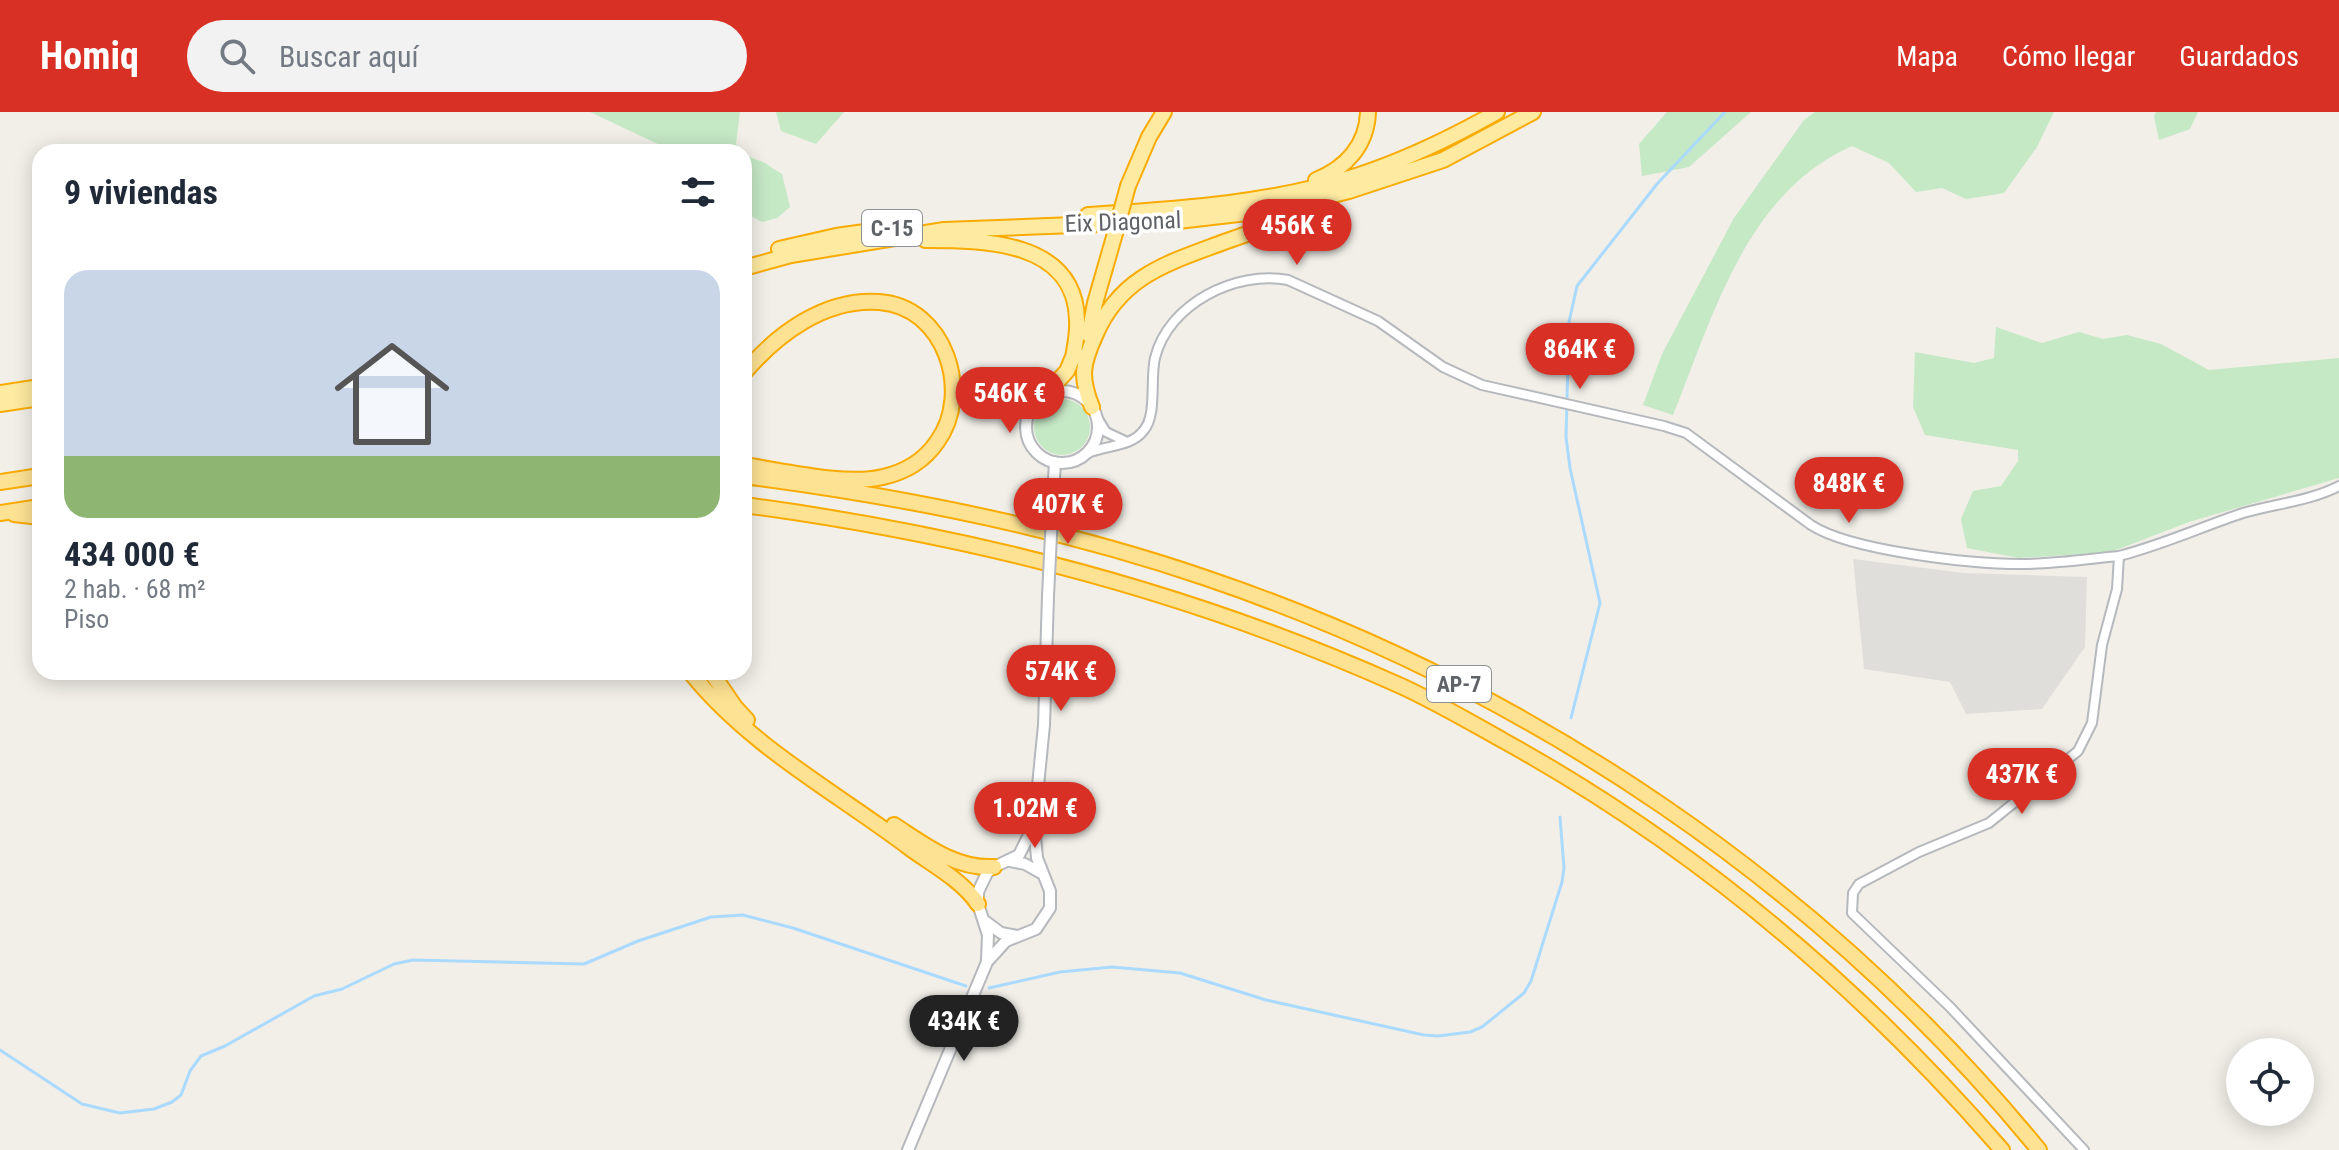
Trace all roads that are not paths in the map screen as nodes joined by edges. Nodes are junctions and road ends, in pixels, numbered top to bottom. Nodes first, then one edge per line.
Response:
1 (1152, 112) edge
2 (1164, 112) edge
3 (1368, 112) edge
4 (1497, 112) edge
5 (1533, 112) edge
6 (1443, 160) junction
7 (1128, 186) junction
8 (1249, 200) junction
9 (872, 240) junction
10 (752, 257) edge
11 (752, 266) edge
12 (1079, 358) junction
13 (752, 365) edge
14 (32, 388) edge
15 (0, 393) edge
16 (1046, 394) junction
17 (32, 399) edge
18 (0, 404) edge
19 (1095, 413) junction
20 (1130, 441) junction
21 (1088, 453) junction
22 (1055, 462) junction
23 (752, 466) edge
24 (32, 477) edge
25 (752, 477) edge
26 (0, 482) edge
27 (2339, 486) edge
28 (752, 506) edge
29 (32, 508) edge
30 (1, 513) edge
31 (32, 516) edge
32 (2119, 556) junction
33 (697, 680) edge
34 (716, 680) edge
35 (1034, 826) junction
36 (1010, 861) junction
37 (994, 867) junction
38 (1042, 874) junction
39 (980, 911) junction
40 (1019, 936) junction
41 (987, 962) junction
42 (908, 1150) edge
43 (2002, 1150) edge
44 (2039, 1150) edge
45 (2084, 1150) edge

1 - 7 highway
2 - 7 highway
3 - 8 highway
4 - 8 highway, Eix Diagonal / C-15
5 - 6 highway, Eix Diagonal / C-15
6 - 9 highway, Eix Diagonal / C-15
6 - 12 highway
7 - 12 highway, bridge
8 - 10 highway, Eix Diagonal / C-15
9 - 11 highway, Eix Diagonal / C-15
9 - 12 highway
12 - 16 highway
12 - 19 highway
13 - 23 highway
14 - 15 highway
16 - 19 street
16 - 22 street
17 - 18 highway
19 - 20 street
19 - 21 street
20 - 21 street
20 - 32 street
21 - 22 street
22 - 35 street, bridge
24 - 26 highway
25 - 44 highway, AP-7
27 - 32 street
28 - 43 highway, AP-7
29 - 30 highway
30 - 31 highway
32 - 45 street
33 - 39 highway
34 - 37 highway
35 - 36 street
35 - 38 street
36 - 37 street
36 - 38 street
37 - 39 street
38 - 40 street
39 - 40 street
39 - 41 street
40 - 41 street
41 - 42 street

